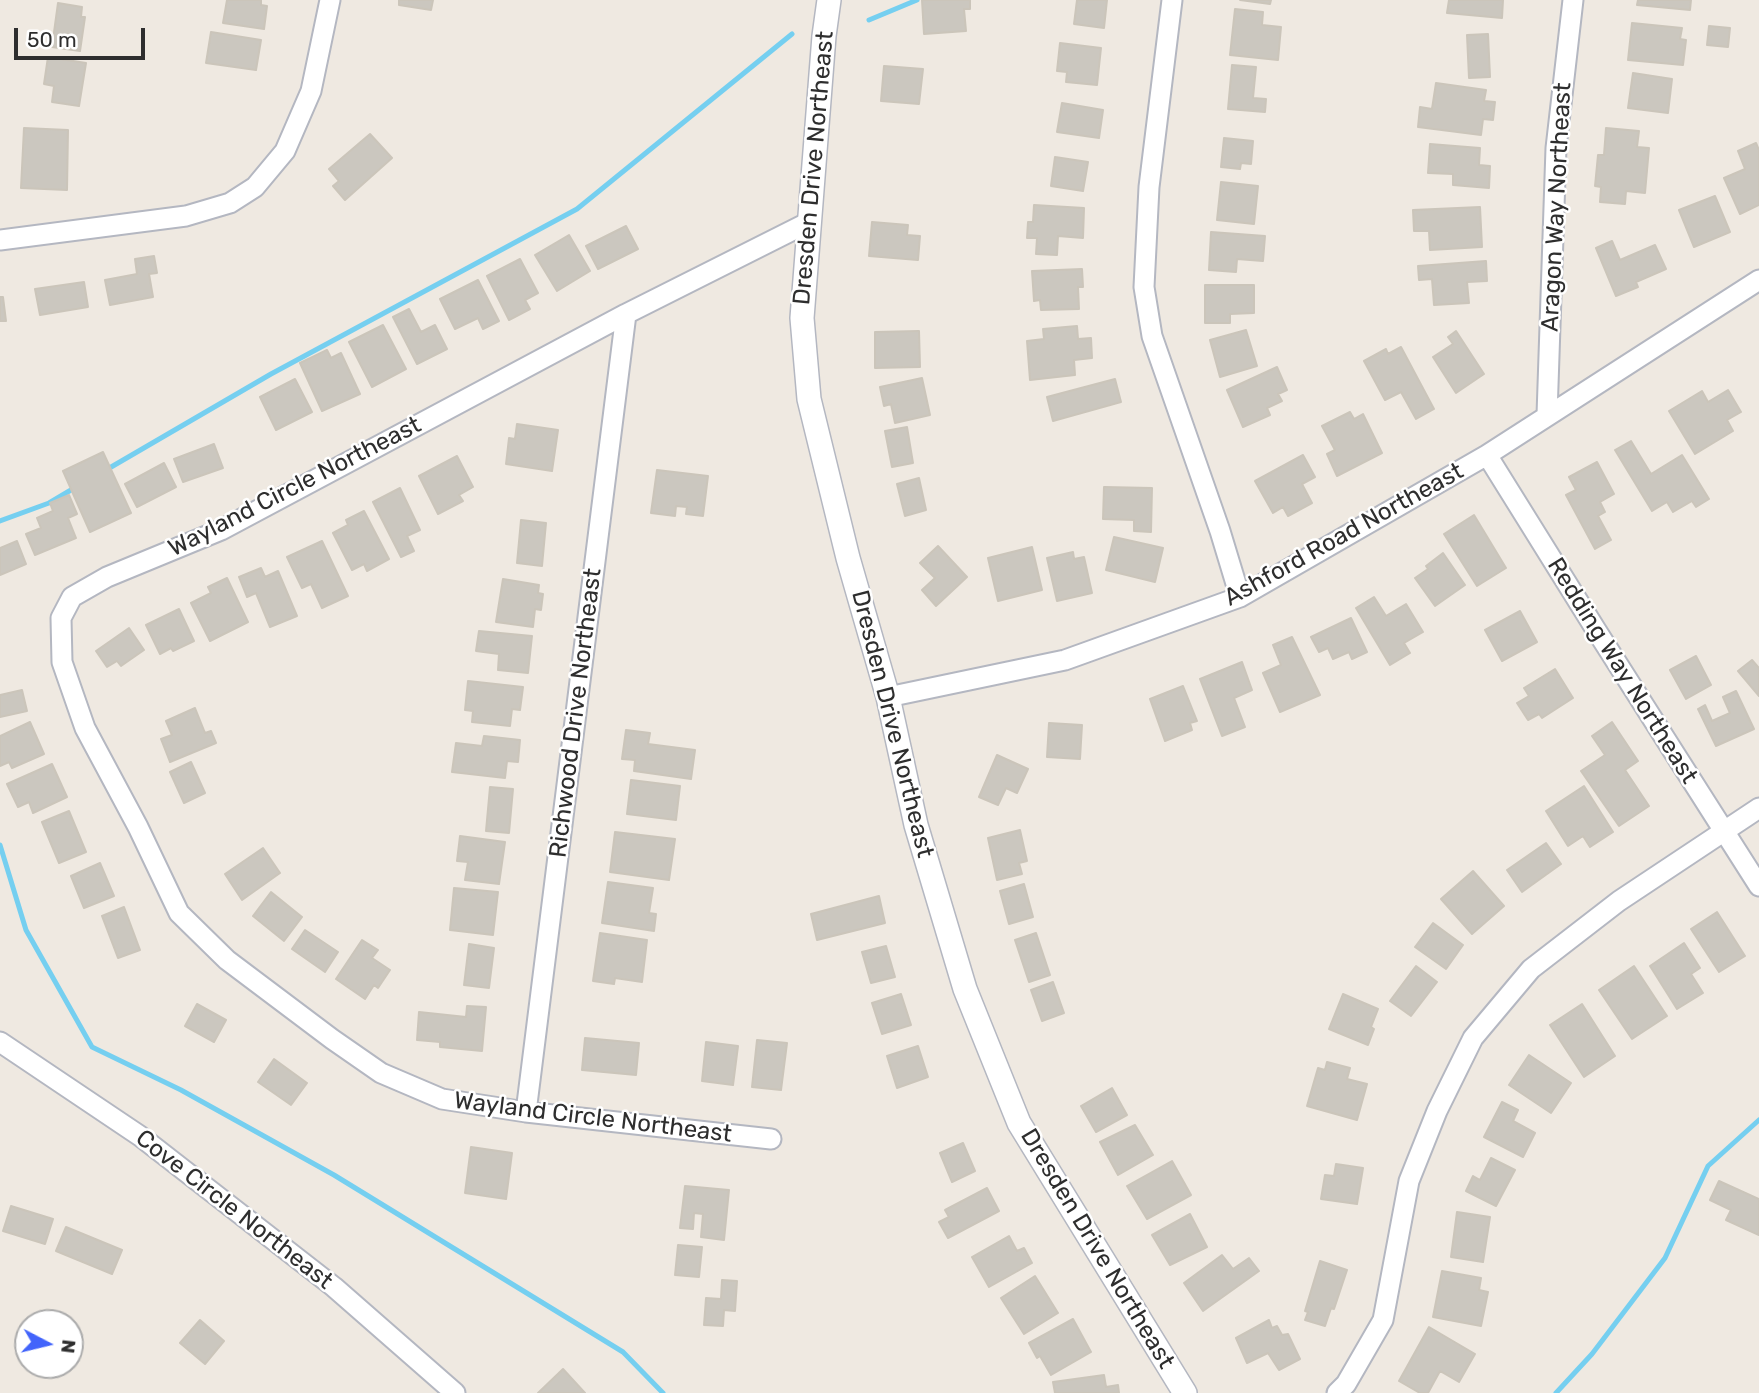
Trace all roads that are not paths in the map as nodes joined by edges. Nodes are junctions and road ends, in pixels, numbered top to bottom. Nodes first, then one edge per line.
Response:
1 (330, 0) edge
2 (829, 0) edge
3 (1172, 0) edge
4 (1573, 0) edge
5 (809, 222) junction
6 (0, 240) edge
7 (1759, 280) edge
8 (626, 314) junction
9 (1547, 415) junction
10 (1487, 455) junction
11 (1240, 597) junction
12 (888, 696) junction
13 (1759, 808) edge
14 (1724, 831) junction
15 (1759, 886) edge
16 (0, 1042) edge
17 (526, 1112) junction
18 (771, 1139) dead end
19 (455, 1393) edge
20 (1185, 1393) edge
21 (1337, 1393) edge

1 - 6 street
2 - 5 street, Dresden Drive Northeast
3 - 11 street
4 - 9 street, Aragon Way Northeast
5 - 8 street, Wayland Circle Northeast
5 - 12 street, Dresden Drive Northeast
7 - 9 street, Ashford Road Northeast
8 - 17 street, Richwood Drive Northeast
8 - 17 street, Wayland Circle Northeast
9 - 10 street, Ashford Road Northeast
10 - 11 street, Ashford Road Northeast
10 - 14 street, Redding Way Northeast
11 - 12 street, Ashford Road Northeast
12 - 20 street, Dresden Drive Northeast
13 - 14 street
14 - 15 street, Redding Way Northeast
14 - 21 street
16 - 19 street, Cove Circle Northeast
17 - 18 street, Wayland Circle Northeast

